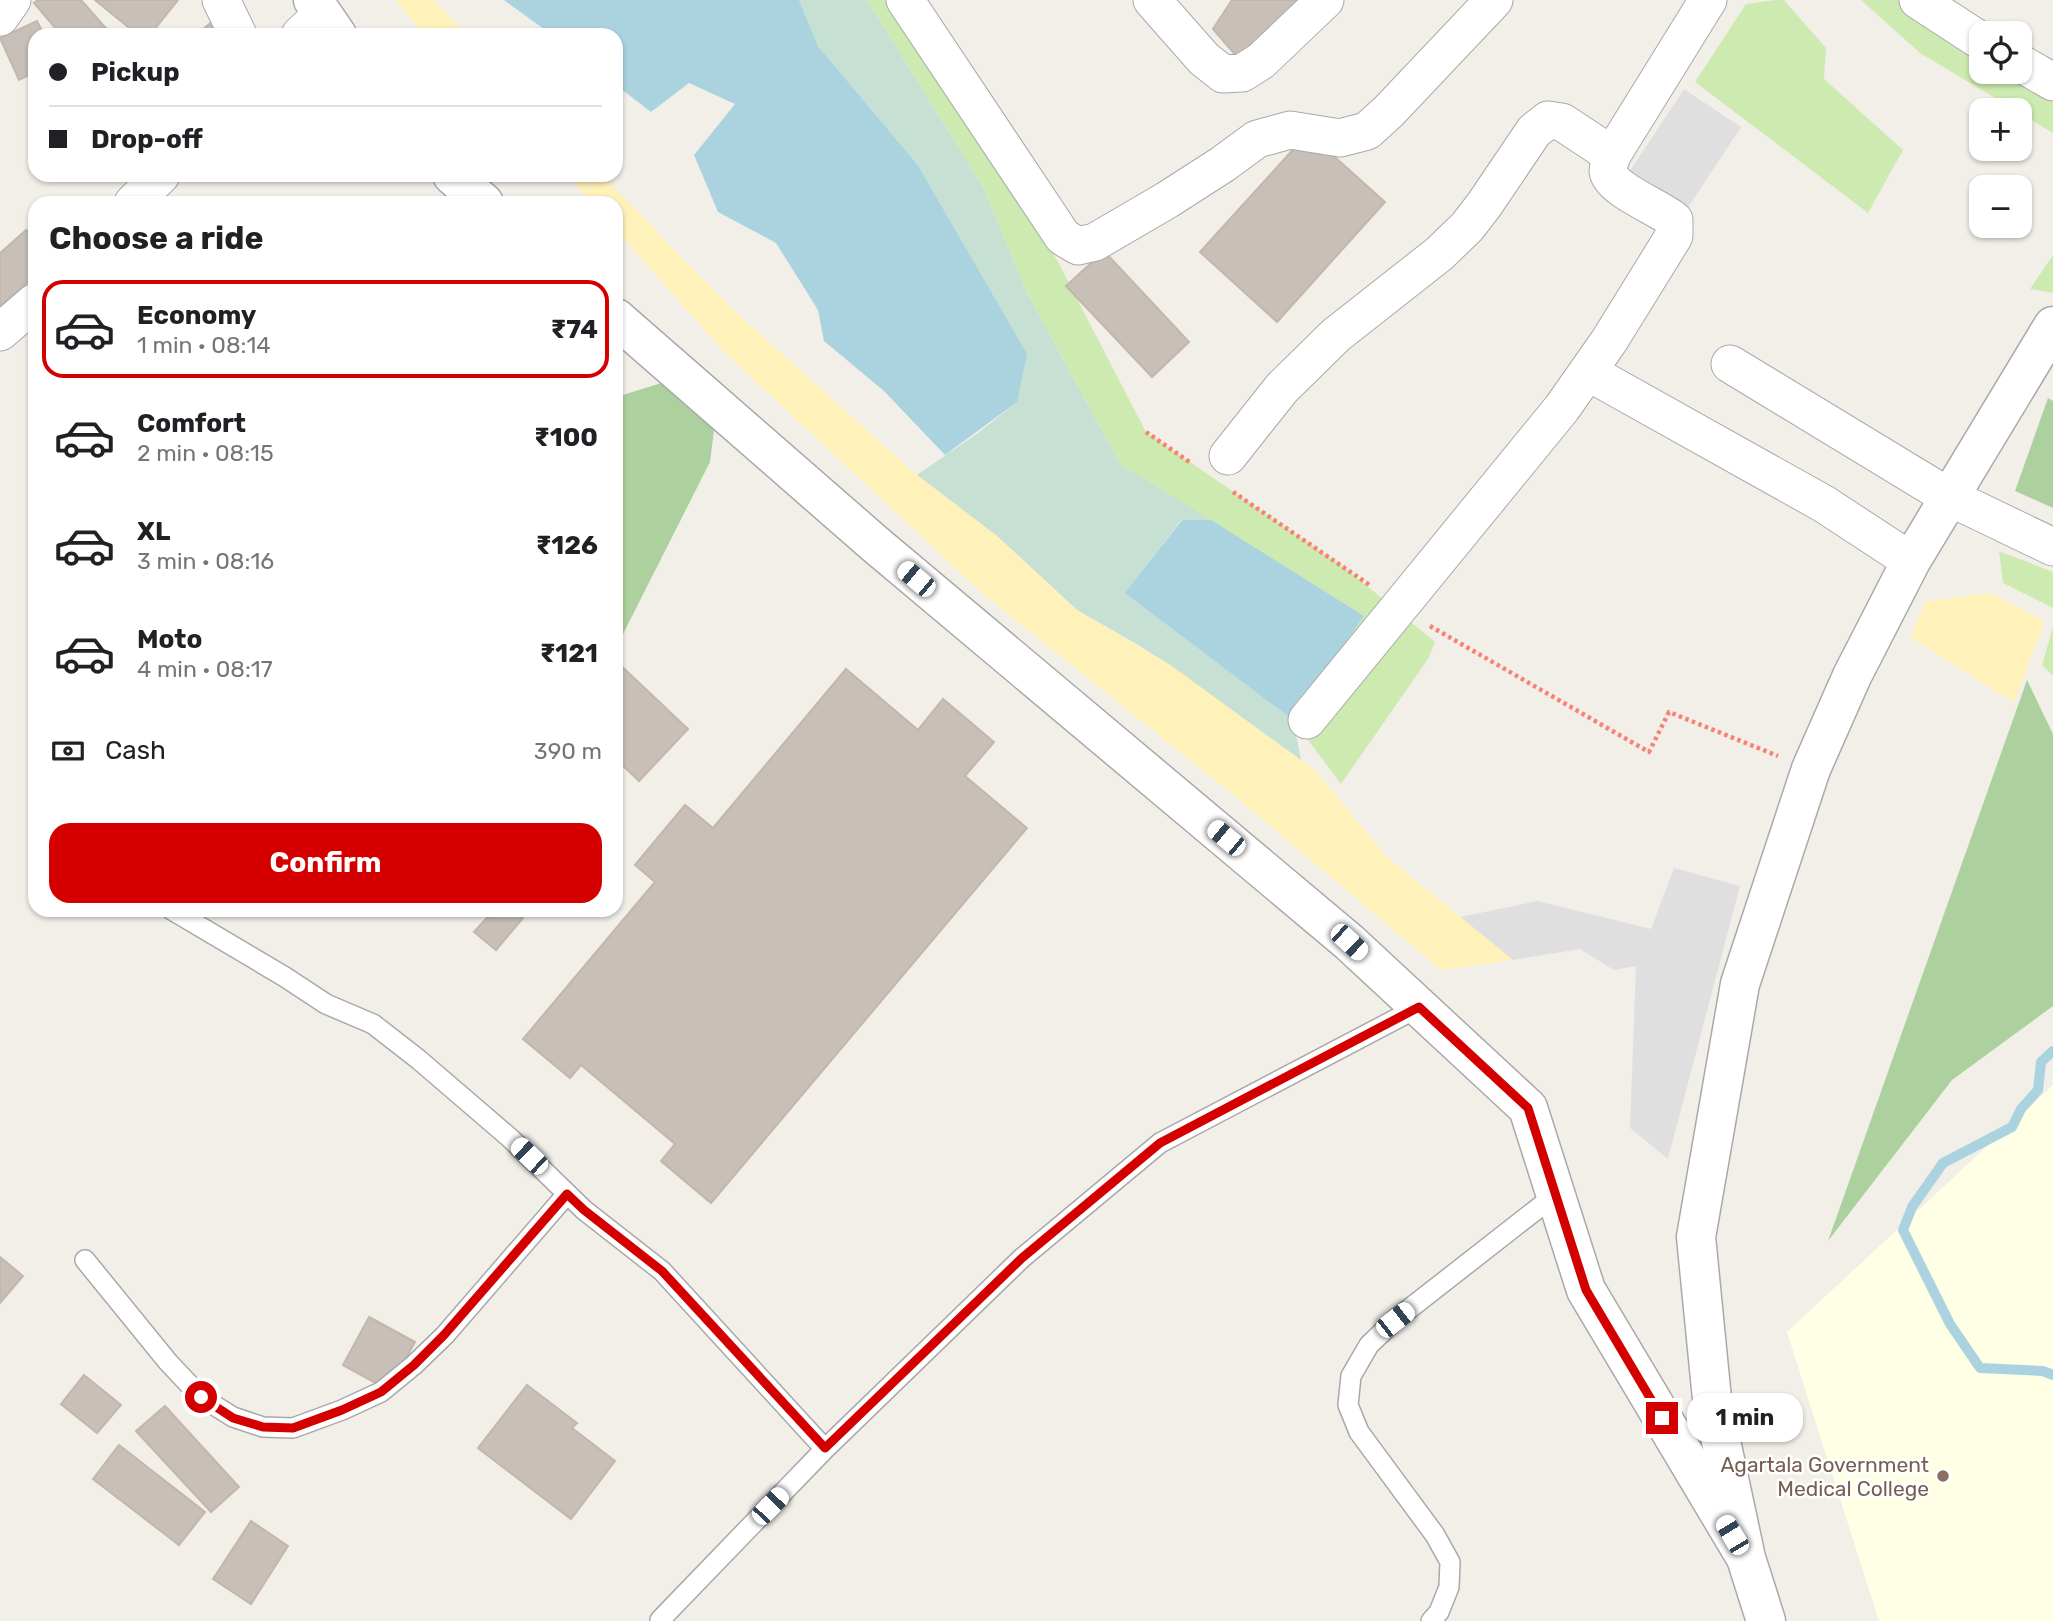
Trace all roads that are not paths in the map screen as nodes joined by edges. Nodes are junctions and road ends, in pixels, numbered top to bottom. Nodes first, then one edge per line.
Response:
1 (12, 0) edge
2 (221, 0) edge
3 (905, 0) edge
4 (1152, 0) edge
5 (1325, 0) edge
6 (1494, 0) edge
7 (1707, 0) edge
8 (1918, 0) edge
9 (0, 17) edge
10 (235, 28) edge
11 (1969, 33) edge
12 (2032, 70) edge
13 (2053, 82) edge
14 (1612, 155) junction
15 (154, 182) edge
16 (460, 182) edge
17 (140, 196) edge
18 (476, 196) edge
19 (28, 308) edge
20 (623, 324) edge
21 (2053, 326) edge
22 (0, 332) edge
23 (1730, 364) dead end
24 (1588, 372) junction
25 (1218, 471) road end
26 (1949, 497) junction
27 (2053, 547) edge
28 (1910, 561) junction
29 (1307, 720) dead end
30 (184, 917) edge
31 (1419, 1007) junction
32 (567, 1194) junction
33 (1555, 1195) junction
34 (85, 1259) dead end
35 (825, 1448) junction
36 (1746, 1558) junction
37 (660, 1620) edge
38 (1431, 1621) edge
39 (1766, 1621) edge

1 - 9 street
2 - 10 street
3 - 6 street
4 - 5 street
7 - 14 street
8 - 11 street
12 - 13 street
14 - 24 street
14 - 25 street
15 - 17 street
16 - 18 street
19 - 22 street
20 - 31 street
21 - 26 street
23 - 26 street
24 - 28 street
24 - 29 street
26 - 27 street
26 - 28 street
28 - 36 street
30 - 32 lane
31 - 33 street
31 - 35 lane
32 - 34 lane
32 - 35 lane
33 - 36 street
33 - 38 lane
35 - 37 lane
36 - 39 street

